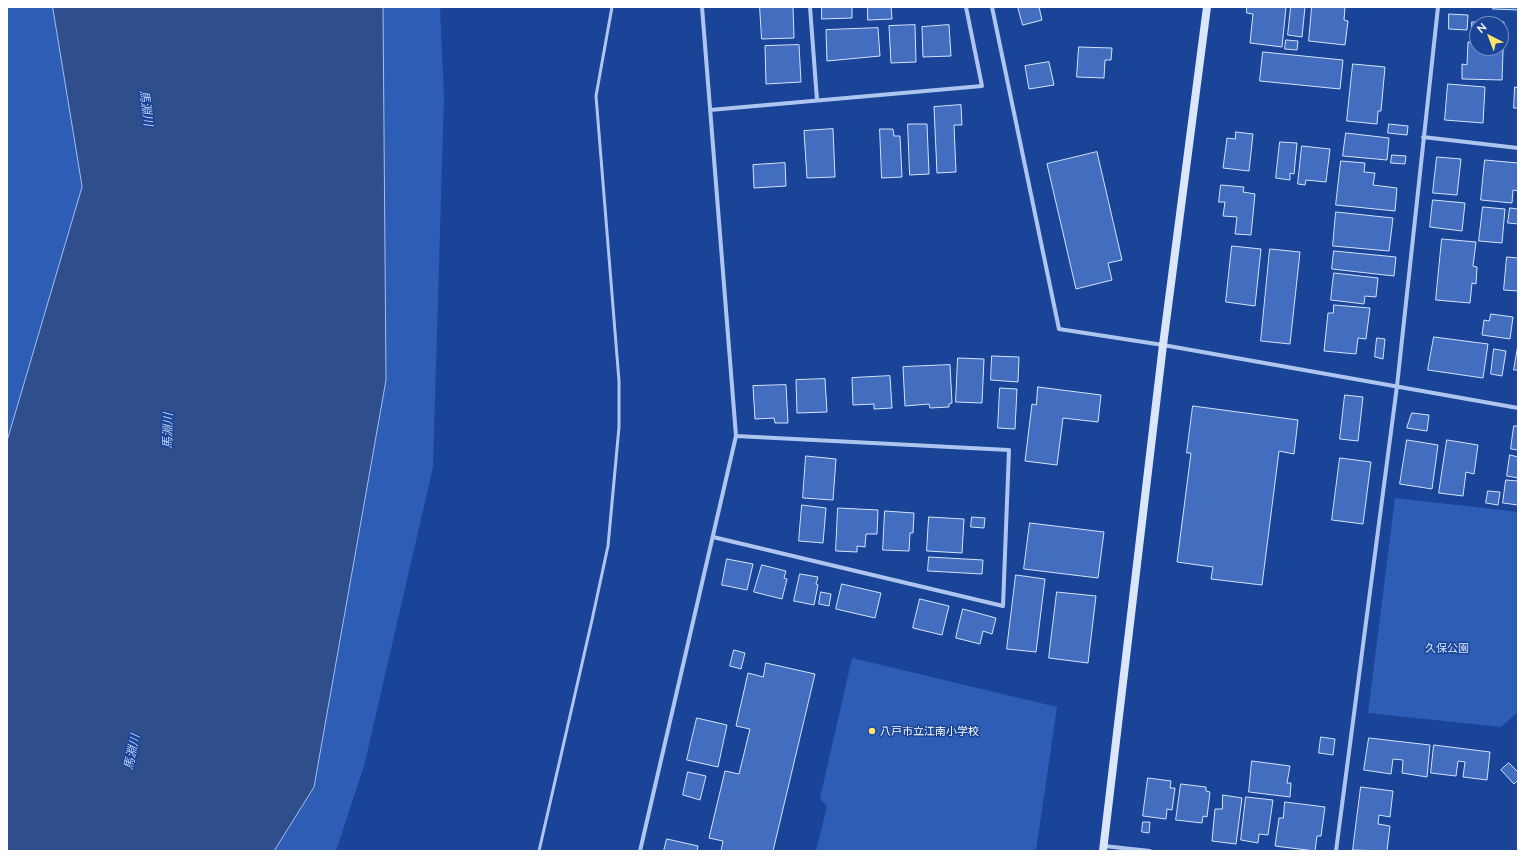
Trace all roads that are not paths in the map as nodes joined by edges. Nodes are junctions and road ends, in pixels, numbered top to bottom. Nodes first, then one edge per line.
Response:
1 (612, 7) edge
2 (702, 7) edge
3 (810, 7) edge
4 (966, 7) edge
5 (992, 7) edge
6 (1207, 7) edge
7 (1438, 7) edge
8 (817, 100) junction
9 (710, 110) junction
10 (1423, 137) junction
11 (1518, 148) edge
12 (1163, 344) junction
13 (1397, 386) junction
14 (1518, 408) edge
15 (736, 436) junction
16 (713, 537) junction
17 (1104, 848) edge
18 (539, 851) edge
19 (640, 851) edge
20 (1150, 851) edge
21 (1336, 851) edge

1 - 18 lane
2 - 9 street
3 - 8 street
4 - 8 street
5 - 12 street
6 - 12 street
7 - 10 street
8 - 9 street
9 - 15 street
10 - 11 street
10 - 13 street
12 - 13 street
12 - 17 street
13 - 14 street
13 - 21 street
15 - 16 street
15 - 16 street
16 - 19 street
17 - 20 street

